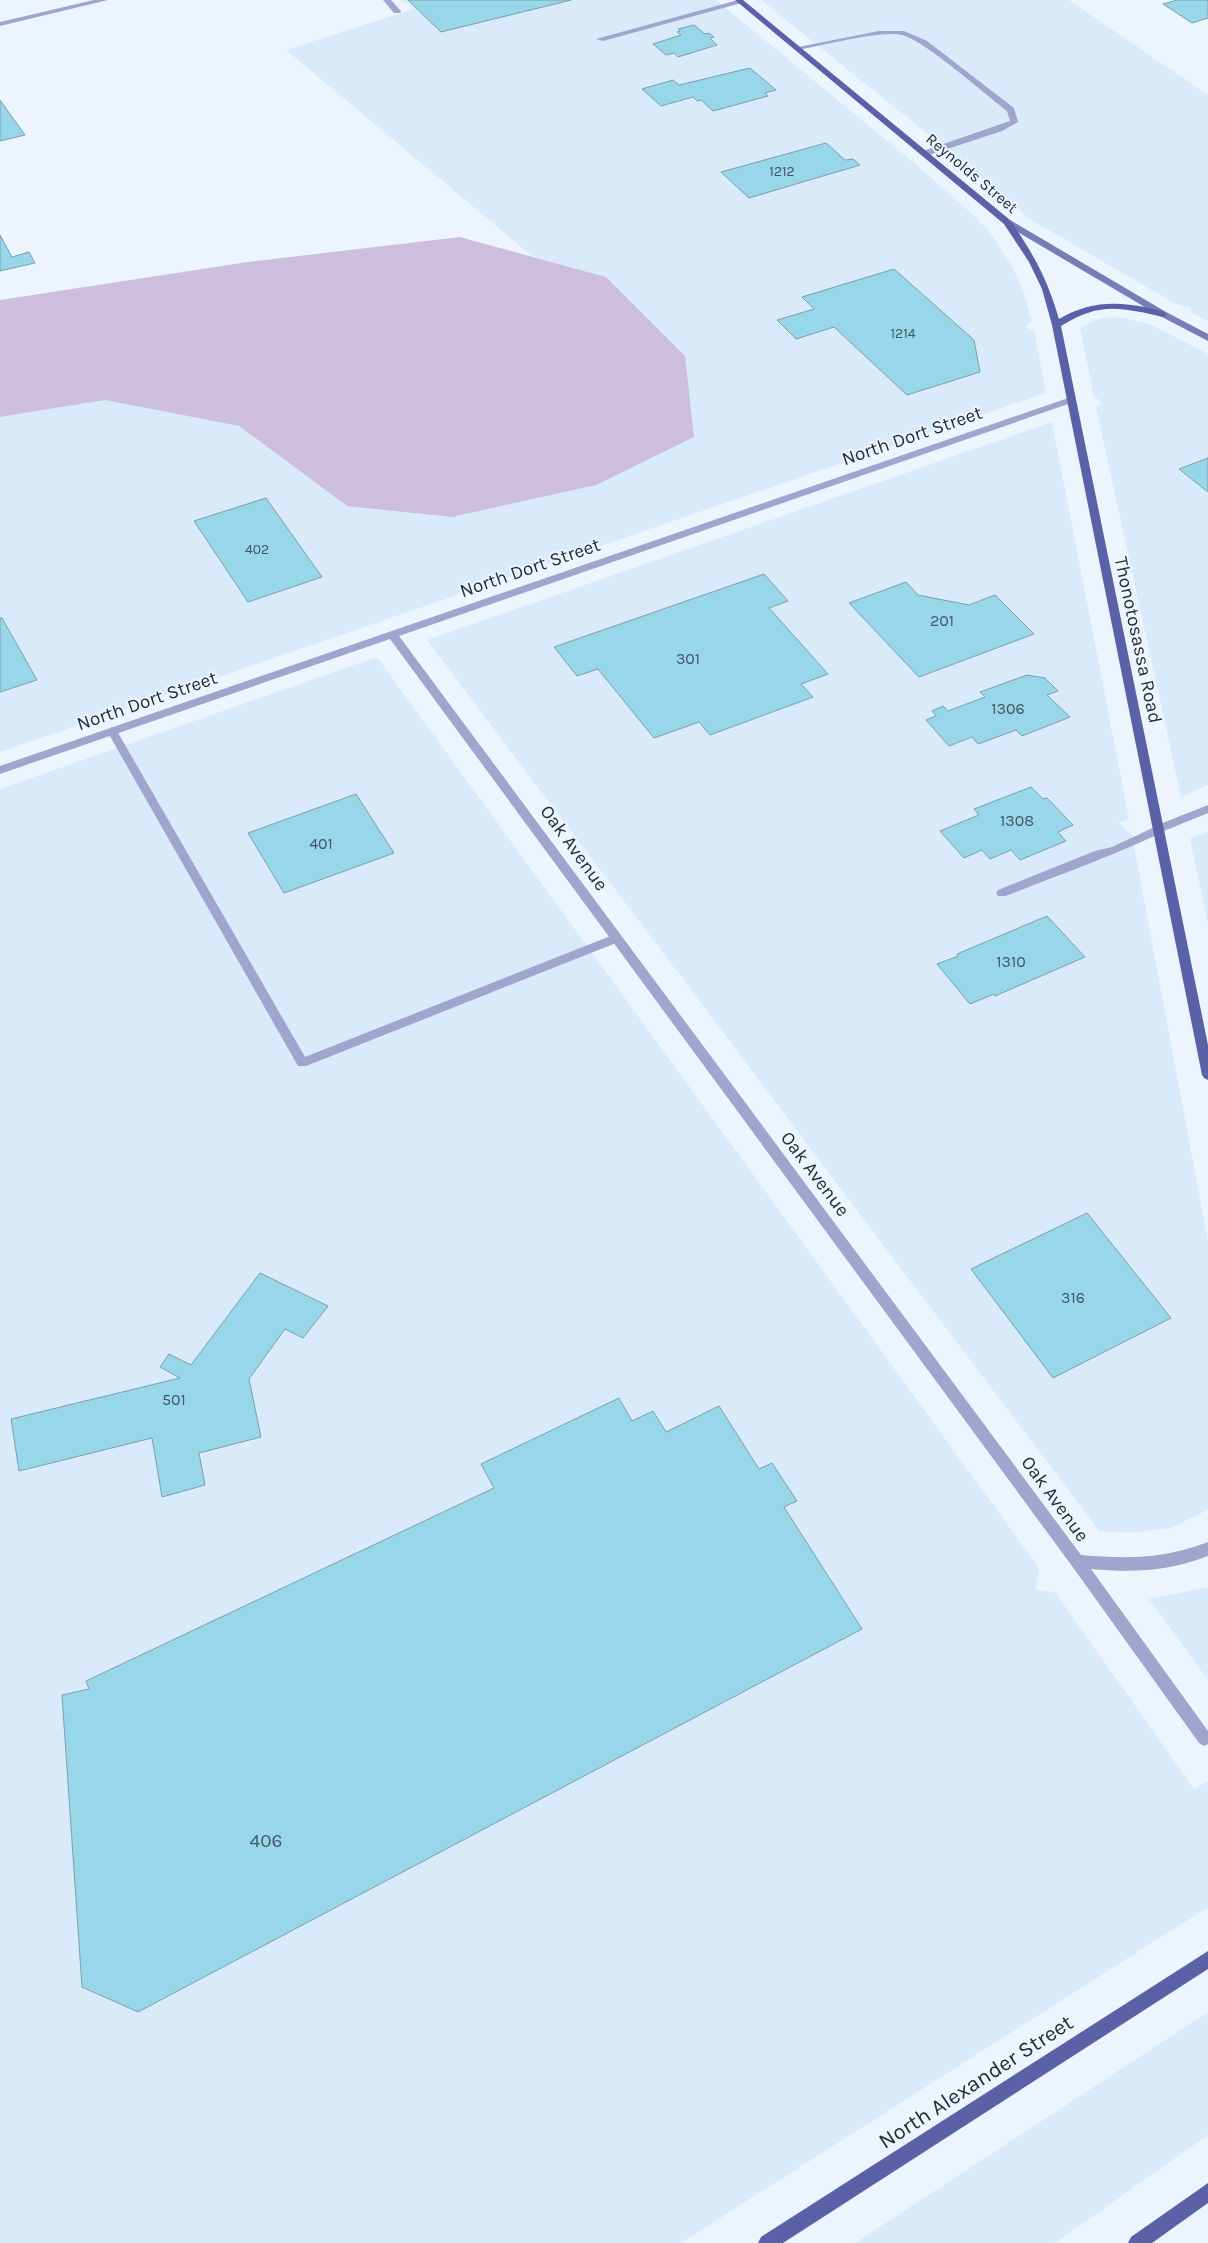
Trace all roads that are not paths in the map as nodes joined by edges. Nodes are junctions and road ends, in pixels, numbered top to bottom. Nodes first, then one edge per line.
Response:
1 (104, 0) edge
2 (387, 0) edge
3 (740, 1) edge
4 (398, 11) dead end
5 (0, 24) edge
6 (600, 39) dead end
7 (797, 48) junction
8 (926, 153) junction
9 (1007, 222) junction
10 (1163, 314) junction
11 (1056, 325) junction
12 (1208, 338) edge
13 (1071, 400) junction
14 (392, 634) junction
15 (112, 731) junction
16 (0, 770) edge
17 (1208, 808) edge
18 (1159, 829) junction
19 (1002, 893) dead end
20 (617, 938) junction
21 (1208, 1075) edge
22 (1208, 1549) edge
23 (1078, 1561) junction
24 (1204, 1738) dead end
25 (1208, 1959) edge
26 (1208, 2192) edge
27 (768, 2243) edge
28 (1137, 2243) edge

1 - 5 street
2 - 4 street
3 - 6 street
3 - 7 main road, Reynolds Street
7 - 8 main road, Reynolds Street
7 - 8 street
8 - 9 main road, Reynolds Street
9 - 10 main road, Reynolds Street
9 - 11 main road, Thonotosassa Road
10 - 11 main road
10 - 12 main road, Reynolds Street
11 - 13 main road, Thonotosassa Road
13 - 14 street, North Dort Street
13 - 18 main road, Thonotosassa Road
14 - 15 street, North Dort Street
14 - 20 street, Oak Avenue
15 - 16 street, North Dort Street
15 - 20 street
17 - 18 street
18 - 19 street
18 - 21 main road, Thonotosassa Road
20 - 23 street, Oak Avenue
22 - 23 street
23 - 24 street, Oak Avenue
25 - 27 main road, North Alexander Street
26 - 28 main road

